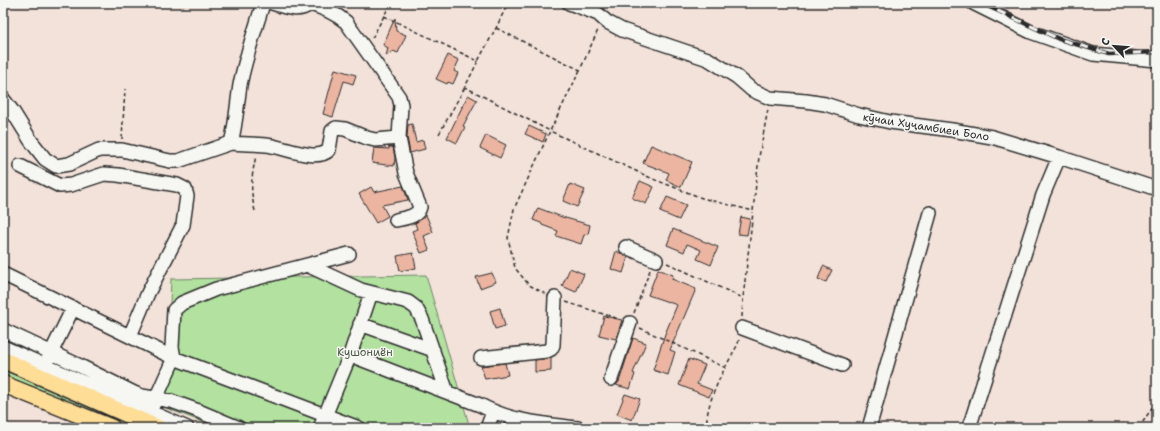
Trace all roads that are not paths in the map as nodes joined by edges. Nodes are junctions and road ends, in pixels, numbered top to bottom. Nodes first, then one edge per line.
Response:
1 (569, 3) edge
2 (973, 3) edge
3 (266, 4) edge
4 (1157, 60) edge
5 (3, 99) edge
6 (398, 138) junction
7 (231, 143) junction
8 (1059, 157) junction
9 (20, 166) dead end
10 (1157, 189) edge
11 (930, 213) dead end
12 (396, 220) dead end
13 (626, 247) dead end
14 (349, 254) dead end
15 (656, 260) road end
16 (307, 265) junction
17 (3, 274) edge
18 (371, 293) junction
19 (555, 298) road end
20 (72, 308) junction
21 (630, 323) road end
22 (360, 324) junction
23 (742, 328) dead end
24 (3, 330) edge
25 (130, 336) junction
26 (3, 347) edge
27 (433, 350) junction
28 (52, 353) junction
29 (350, 355) junction
30 (174, 358) junction
31 (481, 358) dead end
32 (3, 360) edge
33 (842, 365) dead end
34 (44, 366) junction
35 (611, 379) dead end
36 (3, 384) edge
37 (447, 392) junction
38 (156, 399) junction
39 (150, 412) junction
40 (493, 412) junction
41 (326, 416) junction
42 (107, 427) edge
43 (564, 427) edge
44 (158, 428) edge
45 (187, 428) edge
46 (237, 428) edge
47 (320, 428) edge
48 (359, 428) edge
49 (487, 428) edge
50 (578, 428) edge
51 (869, 428) edge
52 (969, 428) edge

1 - 8 street, кӯчаи Хуҷамбиеи Боло
2 - 4 street
3 - 6 street
3 - 7 street
5 - 7 street
6 - 7 street
6 - 12 street
8 - 10 street, кӯчаи Хуҷамбиеи Боло
8 - 52 street
9 - 25 street
11 - 51 street
13 - 15 street
14 - 16 street
16 - 18 street
16 - 30 street
17 - 20 street
18 - 22 street
18 - 27 street
19 - 31 street
20 - 25 street
20 - 28 street
21 - 35 street
22 - 27 street
22 - 29 street
23 - 33 street
24 - 28 street
25 - 30 street
26 - 34 street
27 - 37 street
28 - 34 street
28 - 38 street
29 - 37 street
29 - 41 street
30 - 38 street
30 - 41 street
32 - 44 main road
34 - 39 street
36 - 42 main road
37 - 40 street
38 - 39 street
38 - 46 street
39 - 45 street
40 - 43 street
40 - 49 street
41 - 47 street
41 - 48 street
43 - 50 street

